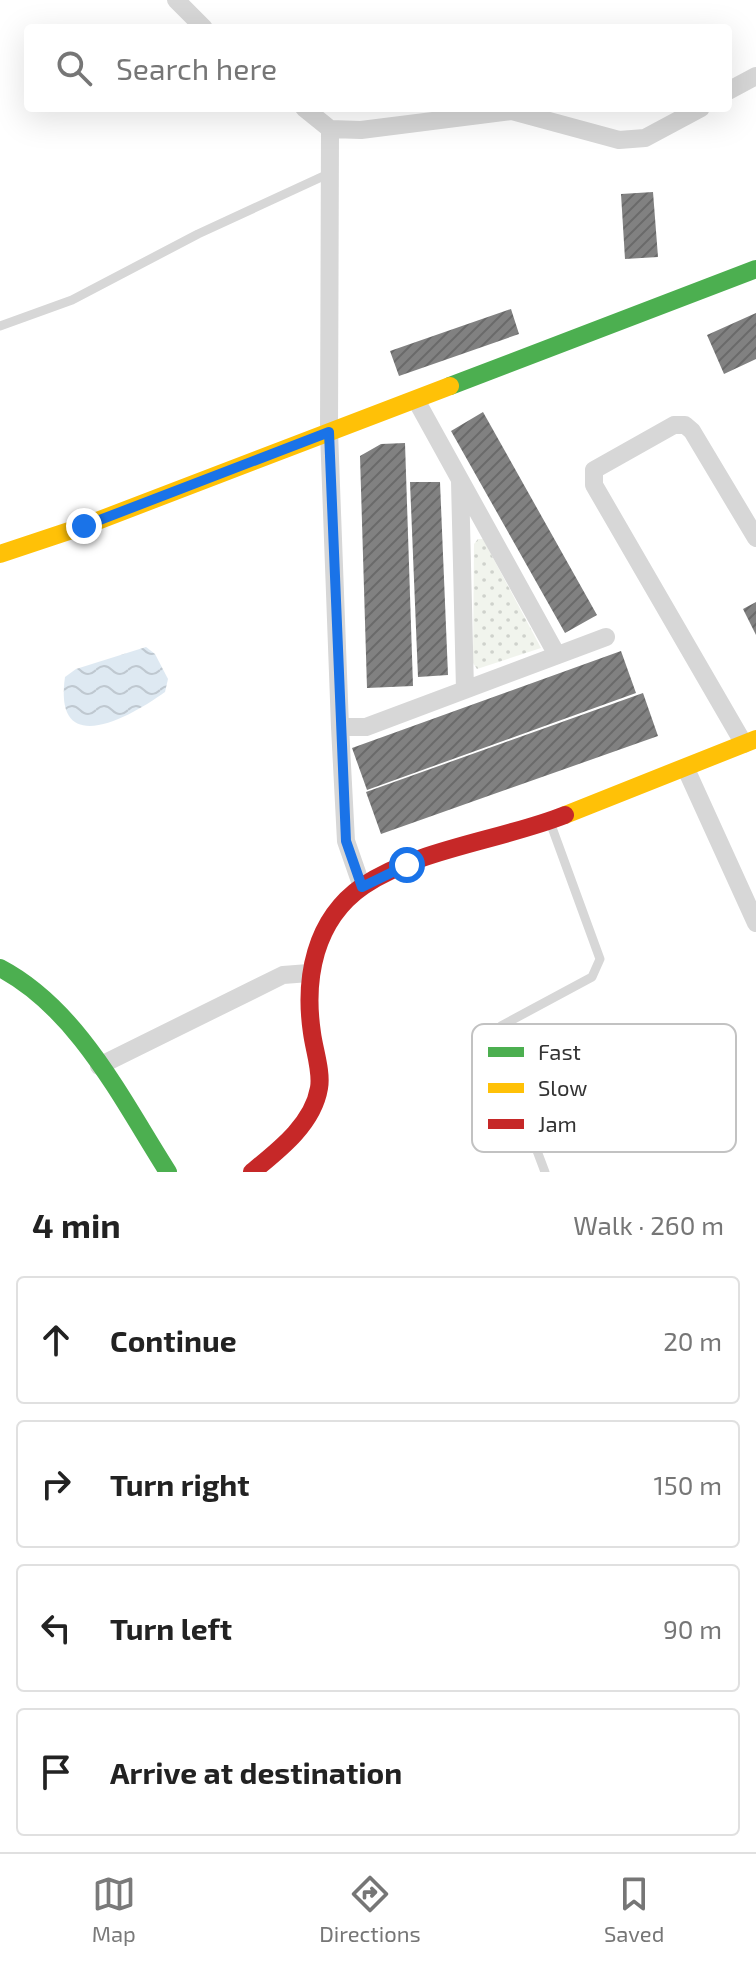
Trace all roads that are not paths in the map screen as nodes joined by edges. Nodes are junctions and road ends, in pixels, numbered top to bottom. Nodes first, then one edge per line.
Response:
1 (176, 0) edge
2 (200, 24) edge
3 (756, 76) edge
4 (732, 89) edge
5 (309, 112) edge
6 (504, 112) edge
7 (516, 112) edge
8 (694, 112) edge
9 (330, 129) junction
10 (328, 174) junction
11 (756, 269) edge
12 (0, 326) edge
13 (416, 400) junction
14 (329, 432) junction
15 (460, 478) junction
16 (756, 538) edge
17 (1, 552) edge
18 (606, 637) dead end
19 (557, 655) junction
20 (465, 690) junction
21 (340, 727) junction
22 (750, 742) edge
23 (686, 769) junction
24 (550, 821) junction
25 (362, 887) junction
26 (756, 923) edge
27 (0, 968) edge
28 (309, 973) junction
29 (505, 1024) edge
30 (99, 1066) junction
31 (537, 1152) edge
32 (168, 1172) edge
33 (252, 1172) edge
34 (545, 1172) edge

1 - 2 street
3 - 4 street
5 - 9 street
6 - 9 street
7 - 8 street
9 - 10 street
10 - 12 lane
10 - 14 street
11 - 13 street
13 - 14 street
13 - 15 street
14 - 17 street
14 - 21 street
15 - 19 street
15 - 20 street
16 - 22 street
18 - 19 street
19 - 20 street
20 - 21 street
21 - 25 street
22 - 23 street
23 - 24 street
23 - 26 street
24 - 25 street
24 - 29 lane
25 - 28 street
27 - 30 street
28 - 30 street
28 - 33 street
30 - 32 street
31 - 34 lane

